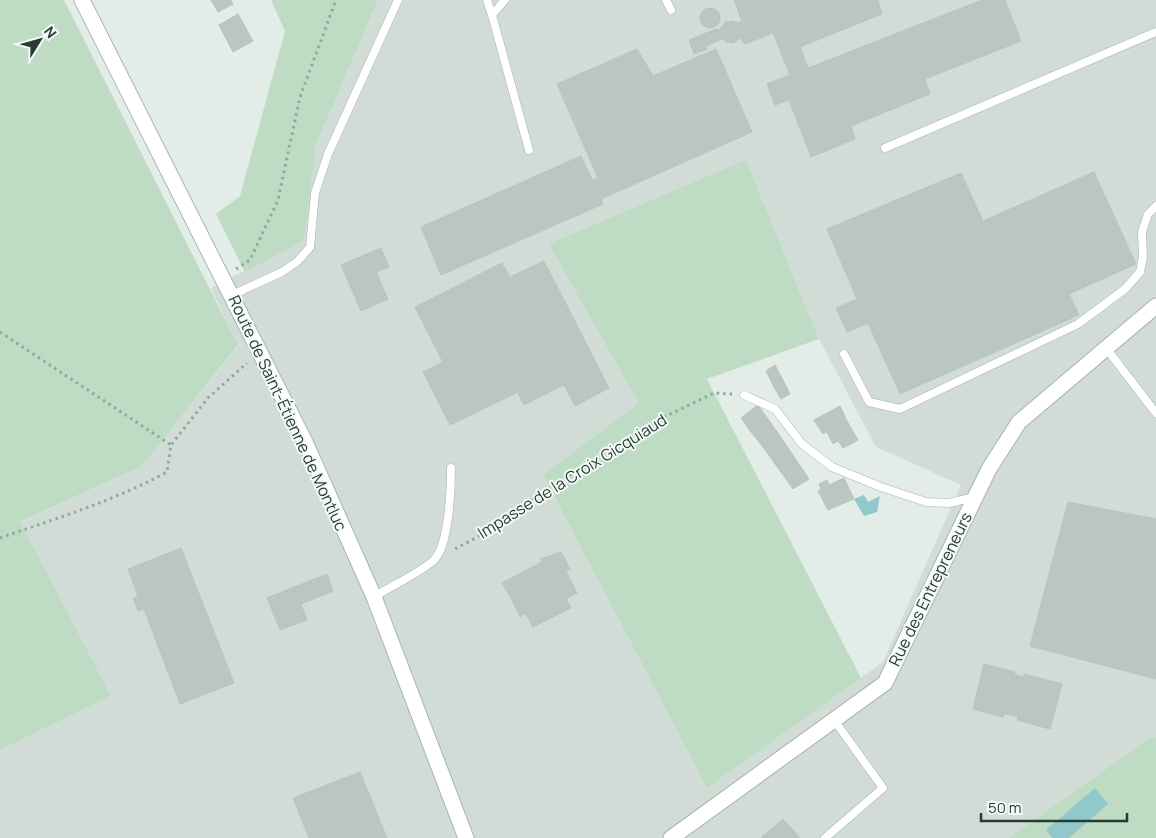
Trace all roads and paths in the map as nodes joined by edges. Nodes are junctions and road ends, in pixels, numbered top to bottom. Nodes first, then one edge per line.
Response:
1 (82, 0) edge
2 (336, 0) edge
3 (398, 0) edge
4 (487, 0) edge
5 (505, 0) edge
6 (666, 0) edge
7 (671, 10) dead end
8 (492, 15) junction
9 (1156, 32) edge
10 (885, 148) dead end
11 (529, 150) dead end
12 (1156, 206) edge
13 (223, 276) junction
14 (232, 295) junction
15 (1156, 306) edge
16 (0, 332) edge
17 (1106, 348) junction
18 (260, 351) junction
19 (844, 354) dead end
20 (744, 395) joint
21 (1156, 413) edge
22 (171, 445) junction
23 (451, 468) dead end
24 (975, 497) junction
25 (0, 538) edge
26 (435, 560) junction
27 (374, 597) junction
28 (834, 720) junction
29 (466, 838) edge
30 (671, 838) edge
31 (825, 838) edge

1 - 13 main road, Route de Saint-Étienne de Montluc
2 - 13 path
3 - 14 lane
4 - 8 lane
5 - 8 lane
6 - 7 lane
8 - 11 lane
9 - 10 lane
12 - 19 lane
13 - 14 main road, Route de Saint-Étienne de Montluc
14 - 18 main road, Route de Saint-Étienne de Montluc
15 - 17 main road, Rue des Entrepreneurs
16 - 22 path
17 - 21 lane
17 - 24 main road, Rue des Entrepreneurs
18 - 22 path
18 - 27 main road, Route de Saint-Étienne de Montluc
20 - 24 lane
20 - 26 path, Impasse de la Croix Gicquiaud
22 - 25 path
23 - 26 lane
24 - 28 main road, Rue des Entrepreneurs
26 - 27 lane
27 - 29 main road, Route de Saint-Étienne de Montluc
28 - 30 main road, Rue des Entrepreneurs
28 - 31 lane

